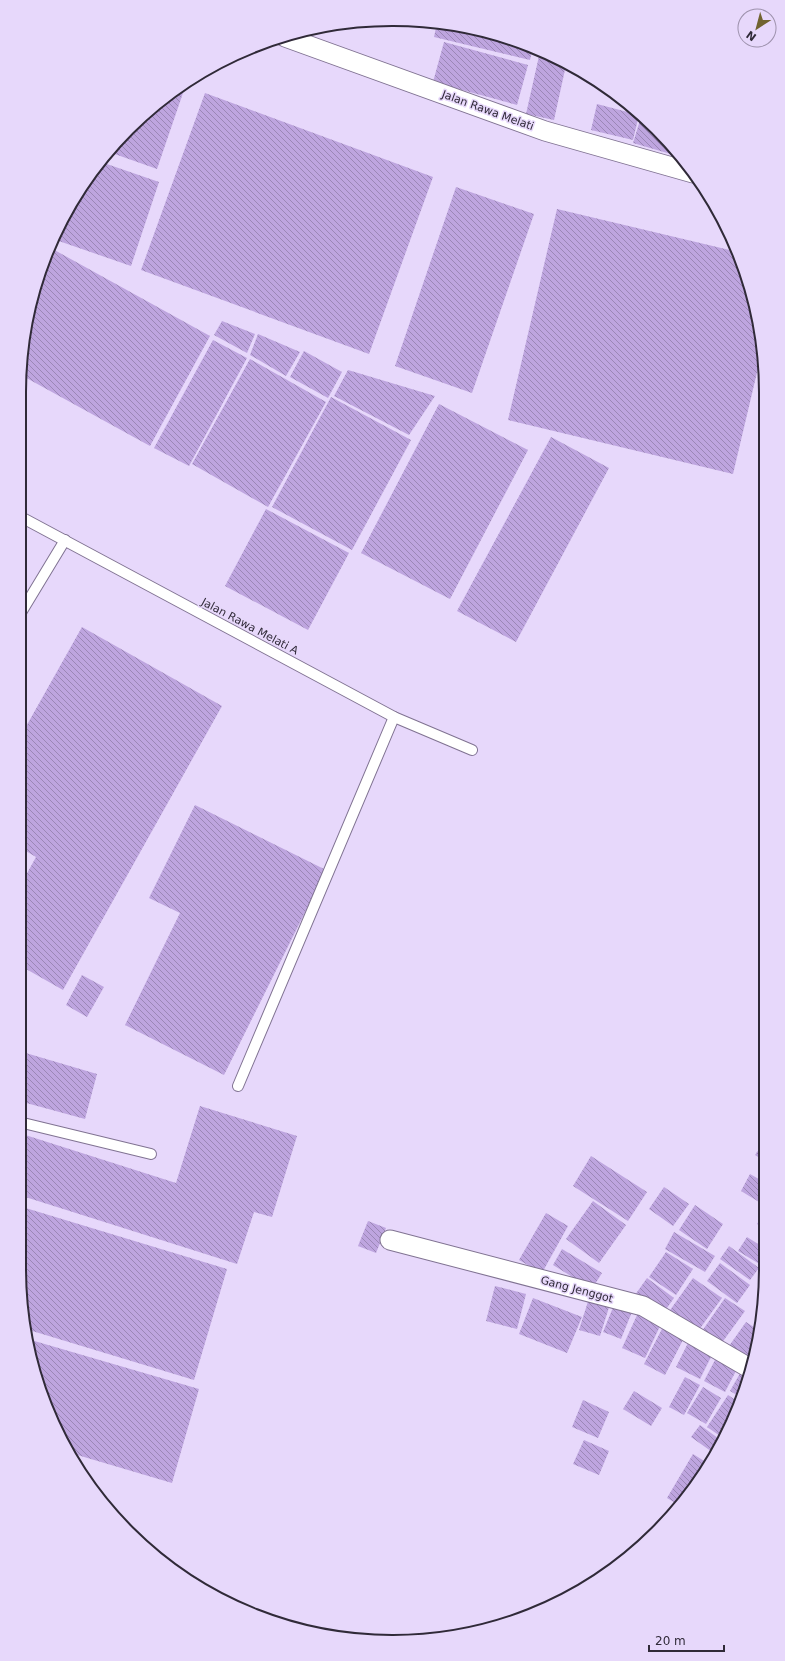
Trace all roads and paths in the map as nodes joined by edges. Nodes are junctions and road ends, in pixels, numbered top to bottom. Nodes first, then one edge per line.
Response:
1 (300, 38) edge
2 (684, 170) edge
3 (26, 520) edge
4 (65, 540) junction
5 (26, 604) edge
6 (394, 717) junction
7 (472, 750) dead end
8 (238, 1086) dead end
9 (26, 1124) edge
10 (151, 1154) dead end
11 (390, 1240) dead end
12 (746, 1367) edge

1 - 2 street, Jalan Rawa Melati
3 - 4 lane, Jalan Rawa Melati A
4 - 5 lane
4 - 6 lane, Jalan Rawa Melati A
6 - 7 lane, Jalan Rawa Melati A
6 - 8 lane
9 - 10 lane
11 - 12 street, Gang Jenggot

